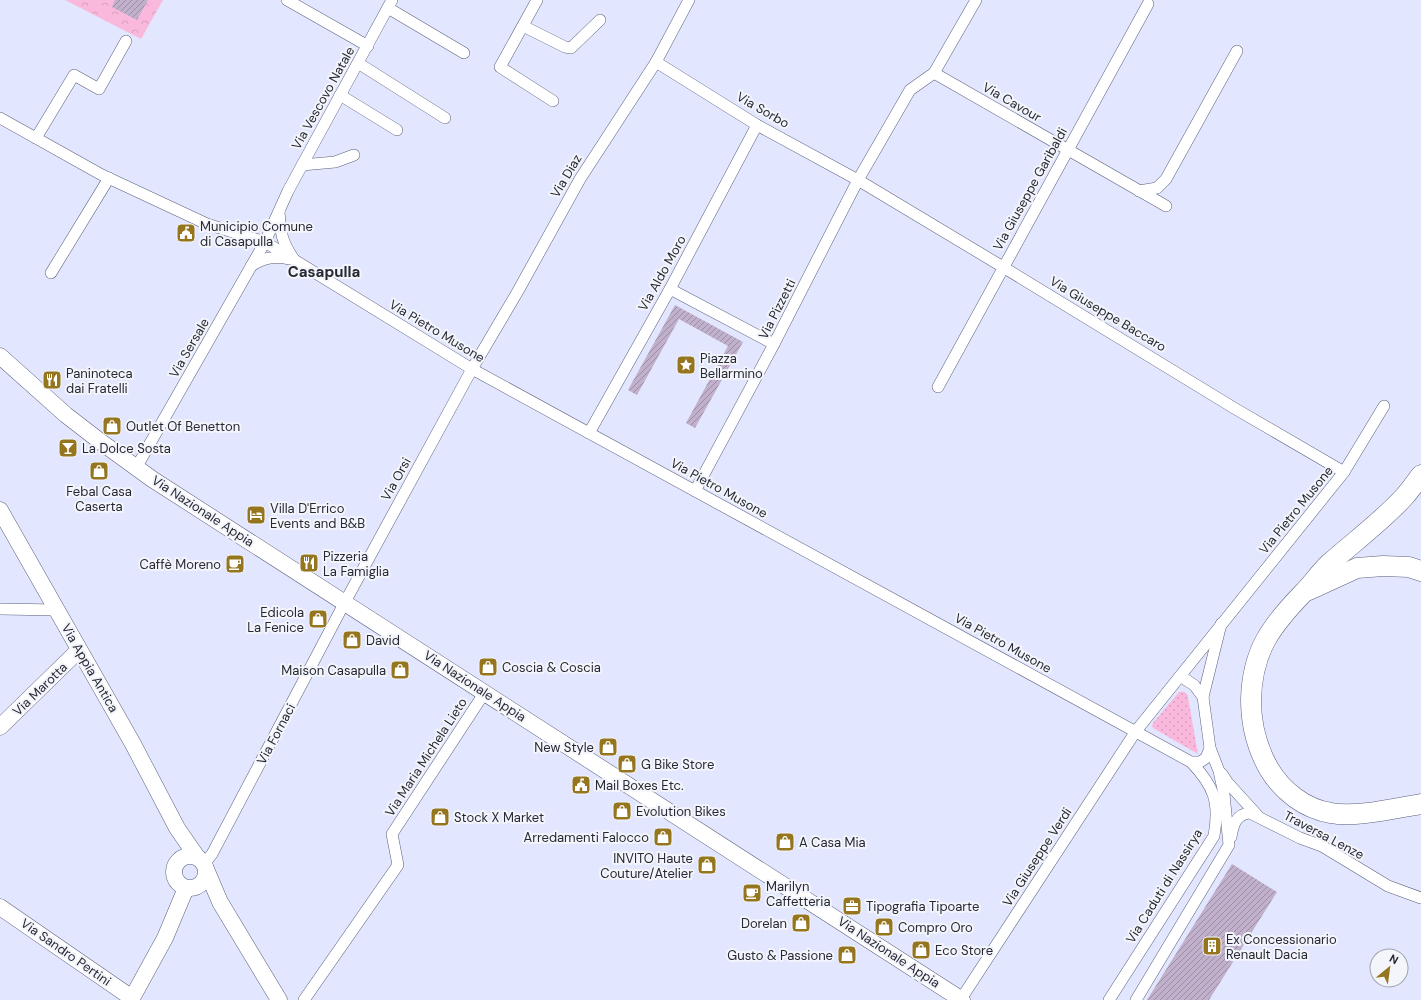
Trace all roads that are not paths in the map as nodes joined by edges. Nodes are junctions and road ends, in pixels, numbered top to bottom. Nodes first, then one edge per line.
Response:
1 (287, 0) edge
2 (537, 0) edge
3 (689, 0) edge
4 (976, 0) edge
5 (390, 4) edge
6 (1148, 4) dead end
7 (600, 20) dead end
8 (523, 26) junction
9 (126, 41) dead end
10 (368, 46) junction
11 (1237, 51) dead end
12 (464, 53) dead end
13 (656, 62) junction
14 (358, 63) junction
15 (934, 73) junction
16 (340, 95) junction
17 (553, 100) dead end
18 (446, 118) dead end
19 (1, 121) edge
20 (757, 124) junction
21 (397, 130) dead end
22 (36, 138) junction
23 (1068, 150) junction
24 (354, 155) dead end
25 (302, 165) junction
26 (109, 178) junction
27 (858, 180) junction
28 (1139, 191) junction
29 (1166, 206) dead end
30 (279, 210) junction
31 (265, 242) junction
32 (294, 260) junction
33 (251, 266) junction
34 (1003, 267) junction
35 (50, 273) dead end
36 (670, 289) junction
37 (774, 344) junction
38 (0, 356) edge
39 (472, 369) junction
40 (938, 387) dead end
41 (1384, 406) dead end
42 (589, 433) junction
43 (136, 468) junction
44 (1344, 472) junction
45 (1421, 475) edge
46 (695, 491) junction
47 (0, 510) edge
48 (1421, 572) edge
49 (1304, 592) junction
50 (346, 602) junction
51 (0, 609) edge
52 (57, 610) junction
53 (1222, 624) junction
54 (79, 650) junction
55 (1180, 676) junction
56 (484, 692) junction
57 (1203, 697) junction
58 (0, 727) edge
59 (1136, 731) junction
60 (1210, 748) junction
61 (1191, 762) junction
62 (1219, 771) junction
63 (1421, 804) edge
64 (1258, 816) junction
65 (1227, 822) junction
66 (196, 870) junction
67 (1421, 898) edge
68 (0, 907) edge
69 (131, 999) edge
70 (279, 1000) edge
71 (304, 1000) edge
72 (962, 1000) edge
73 (1109, 1000) edge
74 (1136, 1000) edge

1 - 10 street
2 - 8 street
3 - 13 street, Via Diaz
4 - 15 street
5 - 10 street, Via Vescovo Natale
5 - 12 street
6 - 23 street, Via Giuseppe Garibaldi
7 - 8 street
8 - 17 street
9 - 22 street
10 - 14 street, Via Vescovo Natale
11 - 28 street
13 - 20 street, Via Sorbo
13 - 39 street, Via Diaz
14 - 16 street, Via Vescovo Natale
14 - 18 street
15 - 23 street, Via Cavour
15 - 27 street, Via Pizzetti
16 - 21 street
16 - 25 street, Via Vescovo Natale
19 - 22 street, Via Pietro Musone
20 - 27 street, Via Sorbo
20 - 36 street, Via Aldo Moro
22 - 26 street, Via Pietro Musone
23 - 28 street, Via Cavour
23 - 34 street, Via Giuseppe Garibaldi
24 - 25 street
25 - 30 street, Via Vescovo Natale
26 - 31 street, Via Pietro Musone
26 - 35 street
27 - 34 street, Via Giuseppe Baccaro
27 - 37 street, Via Pizzetti
28 - 29 street, Via Cavour
30 - 31 street, Via Vescovo Natale
30 - 32 street
31 - 32 street, Via Pietro Musone
31 - 33 street, Via Sersale
32 - 33 street, Via Pietro Musone
32 - 39 street, Via Pietro Musone
33 - 43 street, Via Sersale
34 - 40 street, Via Giuseppe Garibaldi
34 - 44 street, Via Giuseppe Baccaro
36 - 37 street
36 - 42 street, Via Aldo Moro
37 - 46 street, Via Pizzetti
38 - 43 main road, Via Nazionale Appia
39 - 42 street, Via Pietro Musone
39 - 50 street, Via Orsi
41 - 44 street, Via Pietro Musone
42 - 46 street, Via Pietro Musone
43 - 50 main road, Via Nazionale Appia
44 - 53 street, Via Pietro Musone
45 - 49 highway
46 - 59 street, Via Pietro Musone
47 - 52 main road, Via Appia Antica
48 - 49 highway
49 - 63 highway
50 - 56 main road, Via Nazionale Appia
50 - 66 street, Via Fornaci
51 - 52 street
52 - 54 main road, Via Appia Antica
53 - 55 street, Via Pietro Musone
53 - 57 street, Via Pietro Musone
54 - 58 main road, Via Marotta
54 - 66 main road, Via Appia Antica
55 - 57 street
55 - 59 street, Via Pietro Musone
56 - 71 street, Via Maria Michela Lieto
56 - 72 main road, Via Nazionale Appia
57 - 60 street, Via Pietro Musone
59 - 61 street, Via Pietro Musone
59 - 72 street, Via Giuseppe Verdi
60 - 61 street
60 - 62 street, Via Caduti di Nassirya
61 - 65 street, Via Caduti di Nassirya
62 - 64 street, Via Caduti di Nassirya
62 - 65 street, Via Caduti di Nassirya
64 - 65 street, Traversa Lenze
64 - 67 street, Traversa Lenze
65 - 73 street, Via Caduti di Nassirya
65 - 74 street, Via Caduti di Nassirya
66 - 69 main road, Via Fornaci
66 - 70 main road, Via Appia Antica
68 - 69 main road, Via Sandro Pertini

